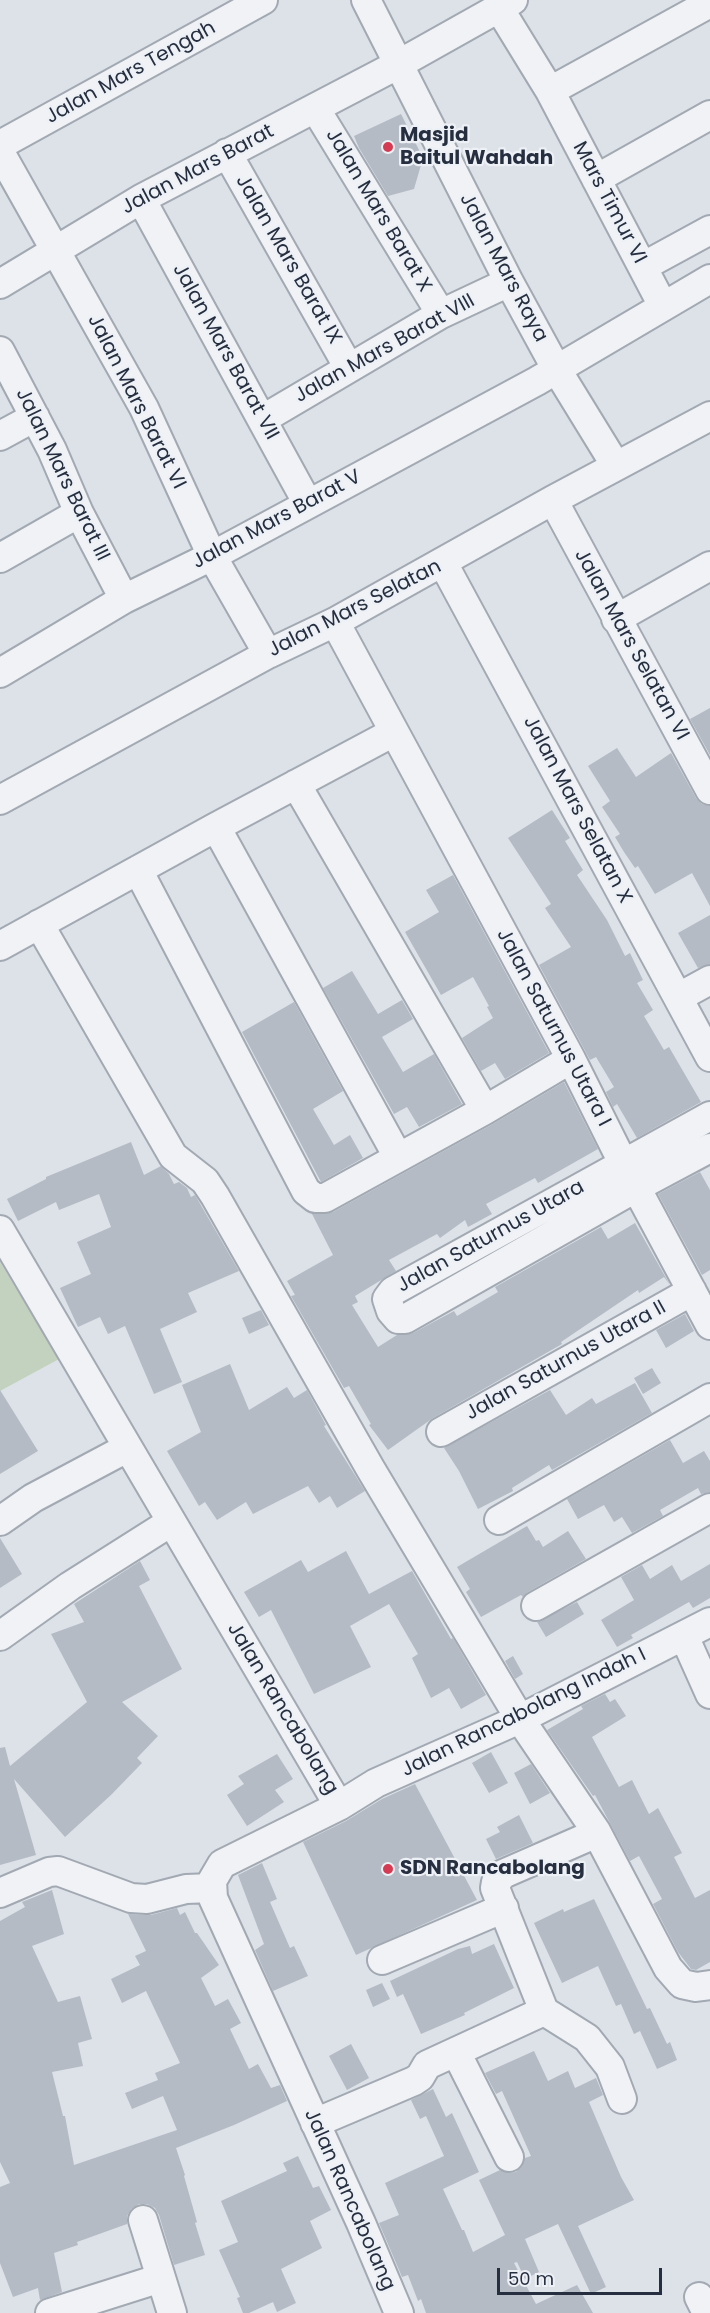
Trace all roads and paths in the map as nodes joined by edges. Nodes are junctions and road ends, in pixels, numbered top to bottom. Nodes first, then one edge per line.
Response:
1 (263, 0) edge
2 (366, 0) edge
3 (710, 3) edge
4 (506, 4) edge
5 (399, 64) junction
6 (550, 91) junction
7 (315, 108) junction
8 (710, 115) edge
9 (0, 145) edge
10 (0, 152) edge
11 (226, 153) junction
12 (596, 179) junction
13 (141, 199) junction
14 (710, 230) edge
15 (54, 251) junction
16 (644, 266) junction
17 (710, 279) edge
18 (509, 282) junction
19 (0, 284) edge
20 (663, 306) junction
21 (441, 314) junction
22 (0, 351) edge
23 (349, 368) junction
24 (557, 370) junction
25 (9, 392) edge
26 (710, 416) edge
27 (34, 417) junction
28 (262, 419) junction
29 (0, 436) edge
30 (616, 466) junction
31 (553, 500) junction
32 (308, 504) junction
33 (79, 513) junction
34 (212, 556) junction
35 (0, 558) edge
36 (443, 563) junction
37 (706, 577) edge
38 (124, 599) junction
39 (616, 619) junction
40 (335, 622) junction
41 (268, 654) junction
42 (0, 673) edge
43 (394, 732) junction
44 (296, 784) junction
45 (710, 790) edge
46 (0, 800) edge
47 (216, 827) junction
48 (138, 870) junction
49 (39, 924) junction
50 (0, 946) edge
51 (710, 980) edge
52 (679, 998) junction
53 (710, 1057) edge
54 (571, 1059) junction
55 (485, 1110) junction
56 (710, 1116) edge
57 (710, 1148) edge
58 (398, 1157) junction
59 (630, 1175) junction
60 (0, 1230) edge
61 (692, 1291) junction
62 (710, 1324) edge
63 (710, 1398) edge
64 (441, 1432) dead end
65 (127, 1448) junction
66 (710, 1508) edge
67 (499, 1520) dead end
68 (0, 1521) edge
69 (171, 1522) junction
70 (536, 1605) dead end
71 (710, 1622) edge
72 (0, 1636) edge
73 (684, 1636) junction
74 (710, 1694) edge
75 (520, 1719) junction
76 (339, 1806) junction
77 (597, 1833) junction
78 (212, 1888) junction
79 (0, 1893) edge
80 (504, 1908) junction
81 (382, 1960) dead end
82 (710, 1984) edge
83 (544, 2011) junction
84 (456, 2052) junction
85 (622, 2099) dead end
86 (312, 2117) junction
87 (509, 2157) dead end
88 (143, 2220) dead end
89 (161, 2278) junction
90 (50, 2313) edge
91 (172, 2313) edge
92 (399, 2313) edge

1 - 9 street, Jalan Mars Tengah
2 - 5 street, Jalan Mars Raya
3 - 6 street
4 - 5 street, Jalan Mars Barat
4 - 6 street, Mars Timur VI
5 - 7 street, Jalan Mars Barat
5 - 18 street, Jalan Mars Raya
6 - 12 street, Mars Timur VI
7 - 11 street, Jalan Mars Barat
7 - 21 street, Jalan Mars Barat X
8 - 12 street
10 - 15 street, Jalan Mars Barat VI
11 - 13 street, Jalan Mars Barat
11 - 23 street, Jalan Mars Barat IX
12 - 16 street, Mars Timur VI
13 - 15 street, Jalan Mars Barat
13 - 28 street, Jalan Mars Barat VII
14 - 16 street
15 - 19 street, Jalan Mars Barat
15 - 34 street, Jalan Mars Barat VI
16 - 20 street, Mars Timur VI
17 - 20 street, Jalan Mars Barat V
18 - 21 street, Jalan Mars Barat VIII
18 - 24 street, Jalan Mars Raya
20 - 24 street, Jalan Mars Barat V
21 - 23 street, Jalan Mars Barat VIII
22 - 25 street, Jalan Mars Barat III
23 - 28 street, Jalan Mars Barat VIII
24 - 30 street, Jalan Mars Raya
24 - 32 street, Jalan Mars Barat V
25 - 27 street, Jalan Mars Barat III
26 - 30 street, Jalan Mars Selatan
27 - 29 street
27 - 33 street, Jalan Mars Barat III
28 - 32 street, Jalan Mars Barat VII
30 - 31 street, Jalan Mars Selatan
31 - 36 street, Jalan Mars Selatan
31 - 39 street, Jalan Mars Selatan VI
32 - 34 street, Jalan Mars Barat V
33 - 35 street
33 - 38 street, Jalan Mars Barat III
34 - 38 street, Jalan Mars Barat V
34 - 41 street, Jalan Mars Barat VI
36 - 40 street, Jalan Mars Selatan
36 - 52 street, Jalan Mars Selatan X
37 - 39 street
38 - 42 street, Jalan Mars Barat V
39 - 45 street, Jalan Mars Selatan VI
40 - 41 street, Jalan Mars Selatan
40 - 43 street, Jalan Saturnus Utara I
41 - 46 street, Jalan Mars Selatan
43 - 44 street
43 - 54 street, Jalan Saturnus Utara I
44 - 47 street
44 - 55 street
47 - 48 street
47 - 58 street
48 - 49 street
48 - 58 street
49 - 50 street
49 - 75 street
51 - 52 street
52 - 53 street, Jalan Mars Selatan X
54 - 55 street
54 - 59 street, Jalan Saturnus Utara I
55 - 58 street
56 - 59 street, Jalan Saturnus Utara
57 - 59 street, Jalan Saturnus Utara
59 - 59 street, Jalan Saturnus Utara
59 - 61 street, Jalan Saturnus Utara I
60 - 65 street, Jalan Rancabolang
61 - 62 street, Jalan Saturnus Utara I
61 - 64 street, Jalan Saturnus Utara II
63 - 67 street
65 - 68 street
65 - 69 street, Jalan Rancabolang
66 - 70 street
69 - 72 street
69 - 76 street, Jalan Rancabolang
71 - 73 street, Jalan Rancabolang Indah I
73 - 74 street
73 - 75 street, Jalan Rancabolang Indah I
75 - 76 street, Jalan Rancabolang Indah I
75 - 77 street
76 - 78 street, Jalan Rancabolang
77 - 80 street
77 - 82 street
78 - 79 street
78 - 86 street, Jalan Rancabolang
80 - 81 street
80 - 83 street
83 - 84 street
83 - 85 street
84 - 86 street
84 - 87 street
86 - 92 street, Jalan Rancabolang
88 - 89 street
89 - 90 street
89 - 91 street

